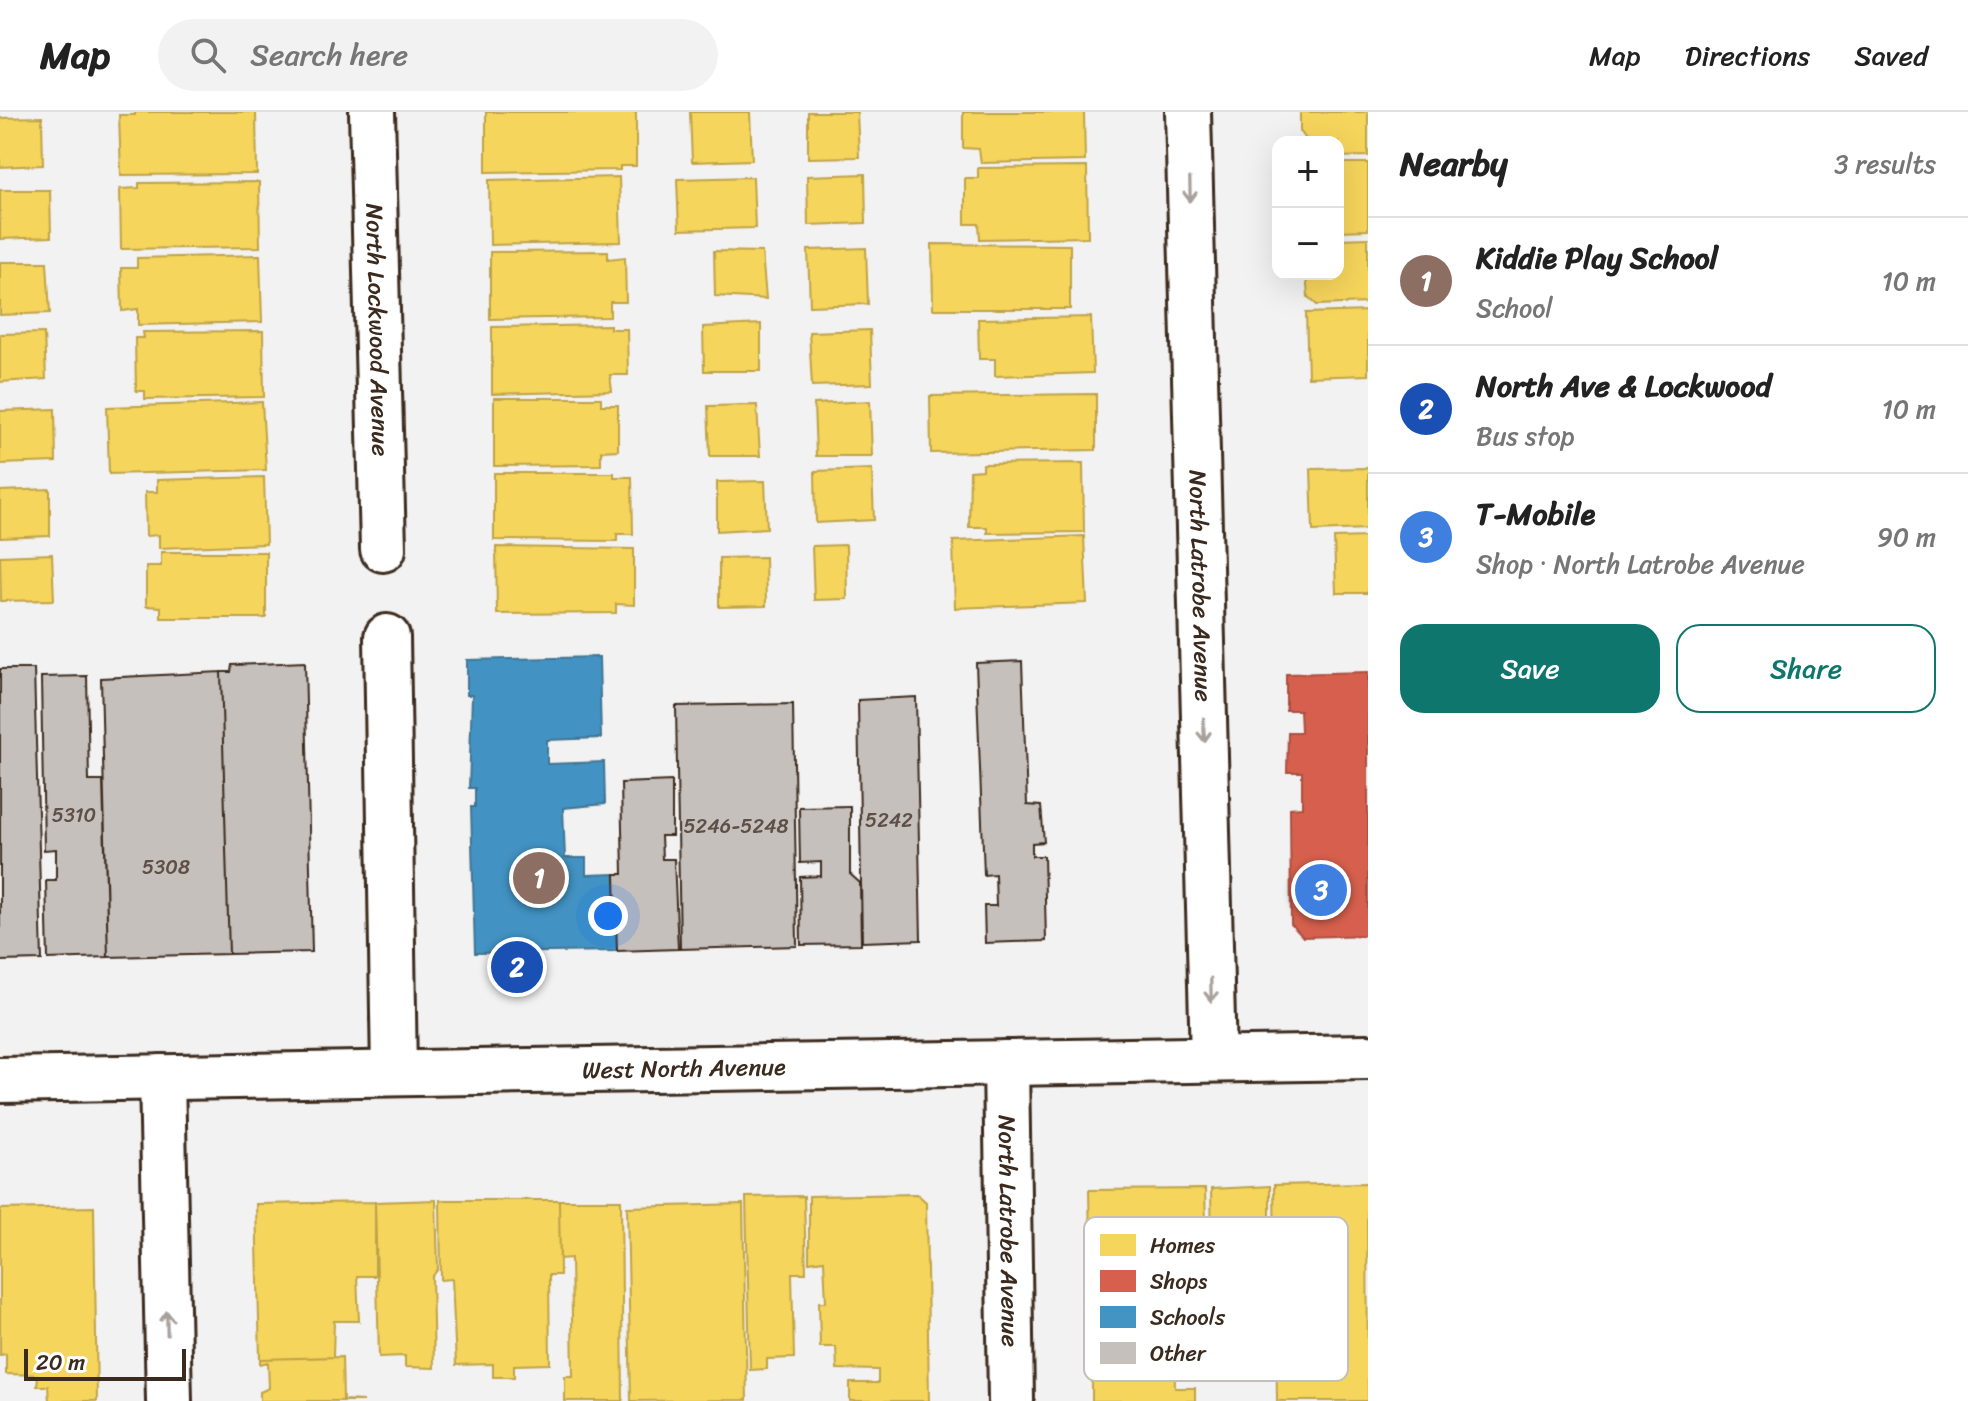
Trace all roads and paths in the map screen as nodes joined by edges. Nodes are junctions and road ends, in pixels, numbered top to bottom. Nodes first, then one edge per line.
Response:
1 (372, 112) edge
2 (1188, 112) edge
3 (383, 549) dead end
4 (387, 637) dead end
5 (1368, 1057) edge
6 (1213, 1059) junction
7 (1006, 1063) junction
8 (394, 1073) junction
9 (162, 1077) junction
10 (0, 1080) edge
11 (169, 1401) edge
12 (1011, 1401) edge

1 - 3 street, North Lockwood Avenue
2 -> 6 street, North Latrobe Avenue
4 - 8 street
5 - 6 street, West North Avenue
6 - 7 street, West North Avenue
7 - 8 street, West North Avenue
7 - 12 street, North Latrobe Avenue
8 - 9 street, West North Avenue
9 - 10 street, West North Avenue
11 -> 9 street

